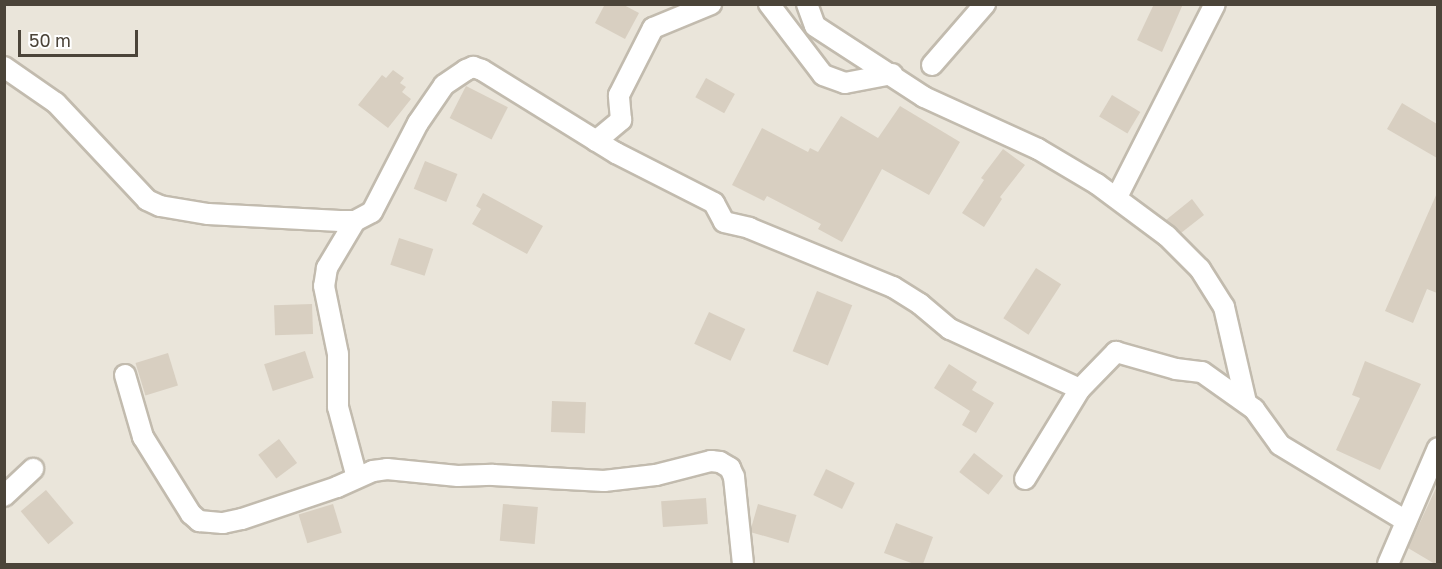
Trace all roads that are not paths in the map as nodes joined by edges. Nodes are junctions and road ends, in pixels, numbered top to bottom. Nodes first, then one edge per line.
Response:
1 (711, 4) edge
2 (769, 4) edge
3 (807, 4) edge
4 (985, 4) edge
5 (1215, 4) edge
6 (932, 64) dead end
7 (4, 67) edge
8 (892, 74) junction
9 (596, 141) junction
10 (1117, 197) junction
11 (355, 221) junction
12 (1230, 338) junction
13 (125, 375) dead end
14 (1216, 381) junction
15 (1080, 389) junction
16 (1246, 402) junction
17 (1437, 448) edge
18 (33, 469) dead end
19 (357, 478) junction
20 (1025, 479) dead end
21 (4, 496) edge
22 (1406, 522) junction
23 (743, 564) edge
24 (1388, 564) edge

1 - 9 street
2 - 8 street
3 - 8 street
4 - 6 street
5 - 10 street
7 - 11 street
8 - 10 street
9 - 11 street
9 - 15 street
10 - 12 street
11 - 19 street
12 - 14 street
12 - 16 street
13 - 19 street
14 - 15 street
14 - 16 street
15 - 20 street
16 - 22 street
17 - 22 street
18 - 21 street
19 - 23 street
22 - 24 street

